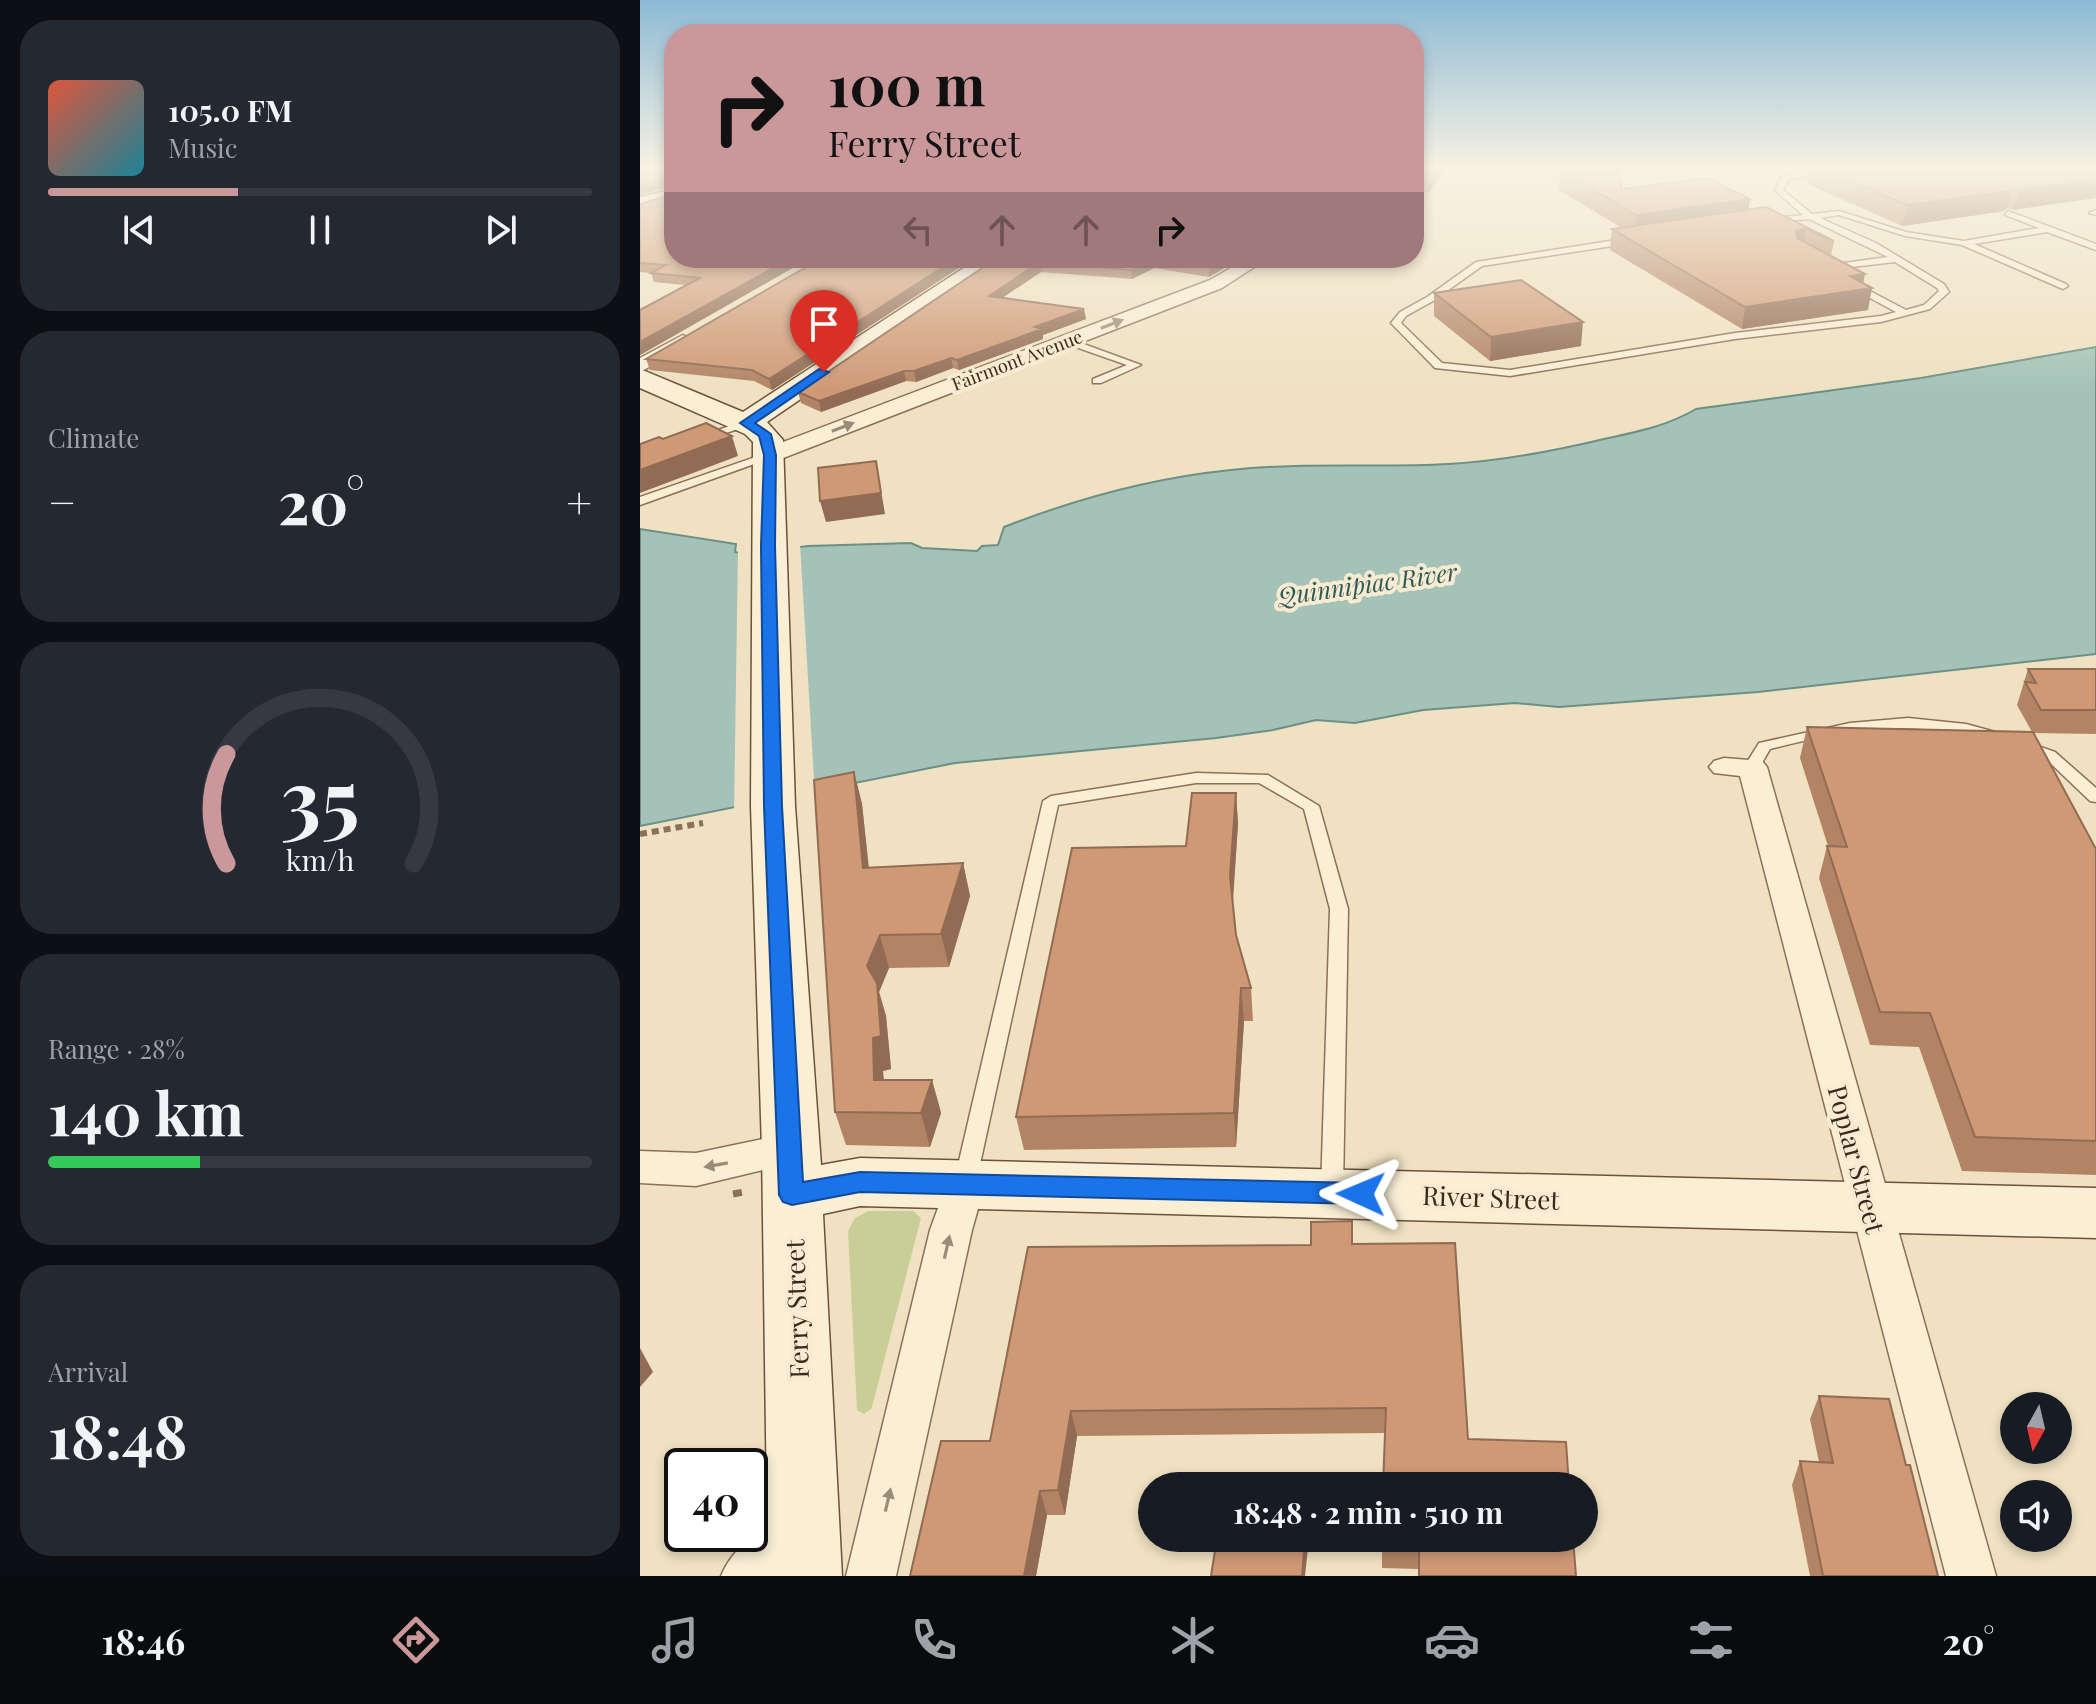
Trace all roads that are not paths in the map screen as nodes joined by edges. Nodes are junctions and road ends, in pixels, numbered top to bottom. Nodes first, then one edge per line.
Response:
1 (1616, 244) edge
2 (1870, 244) edge
3 (1965, 244) edge
4 (1844, 257) dead end
5 (1895, 259) junction
6 (1857, 263) junction
7 (980, 268) edge
8 (1243, 268) edge
9 (2063, 286) dead end
10 (1905, 313) junction
11 (695, 335) edge
12 (1067, 341) junction
13 (640, 366) edge
14 (640, 378) edge
15 (1097, 381) dead end
16 (746, 423) junction
17 (683, 444) edge
18 (770, 455) junction
19 (640, 501) edge
20 (1738, 767) joint
21 (2096, 797) edge
22 (640, 1167) edge
23 (791, 1172) junction
24 (965, 1184) junction
25 (1332, 1193) junction
26 (1869, 1206) junction
27 (2096, 1213) edge
28 (804, 1552) edge
29 (746, 1576) edge
30 (871, 1576) edge
31 (1971, 1576) edge

1 - 10 lane
2 - 5 lane
3 - 9 lane
4 - 6 lane
5 - 6 lane
5 - 10 lane
6 - 10 lane
7 - 16 main road
12 -> 8 street, Fairmont Avenue
11 - 13 street
12 - 15 lane
18 -> 12 street, Fairmont Avenue
14 - 16 main road
16 - 17 lane
16 - 18 main road
18 - 19 lane
18 - 23 main road, Ferry Street
20 - 21 lane
20 - 26 street, Poplar Street
23 -> 22 street
23 - 24 main road, River Street
23 - 28 main road, Ferry Street
24 - 25 main road, River Street
24 - 25 lane
30 -> 24 street
25 - 26 main road, River Street
26 - 27 main road, River Street
26 - 31 street, Poplar Street
28 - 29 street

